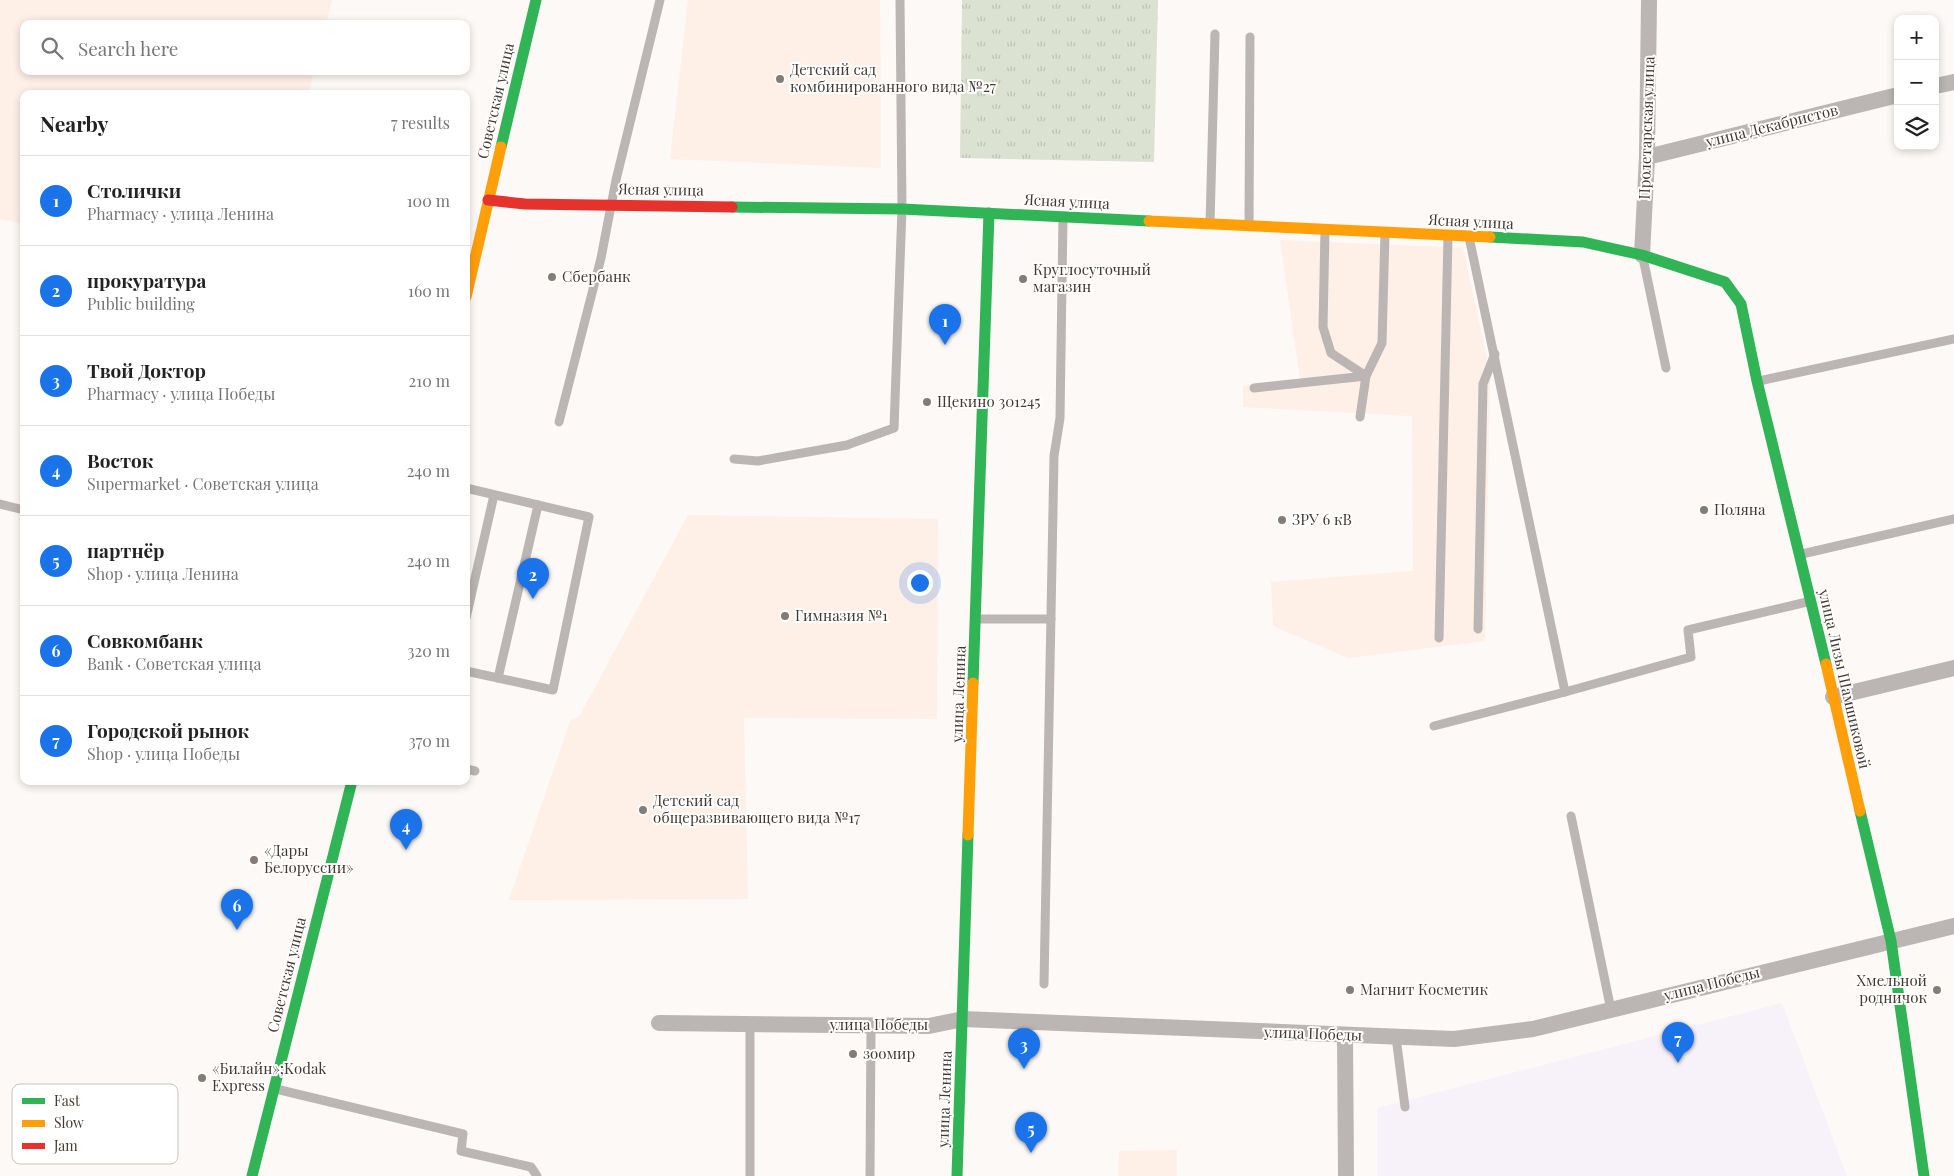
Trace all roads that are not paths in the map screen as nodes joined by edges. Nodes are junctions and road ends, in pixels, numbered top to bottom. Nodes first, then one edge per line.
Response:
1 (536, 0) edge
2 (660, 0) edge
3 (900, 0) edge
4 (1649, 0) edge
5 (1215, 34) dead end
6 (1250, 37) dead end
7 (1954, 82) edge
8 (1939, 85) edge
9 (1894, 97) edge
10 (1647, 157) junction
11 (488, 200) junction
12 (612, 204) junction
13 (902, 209) junction
14 (989, 213) junction
15 (1063, 217) junction
16 (1210, 224) junction
17 (1249, 226) junction
18 (1325, 230) junction
19 (1385, 233) junction
20 (1448, 236) junction
21 (1469, 236) junction
22 (1642, 255) junction
23 (470, 280) edge
24 (1954, 339) edge
25 (1495, 353) junction
26 (1666, 368) dead end
27 (1366, 376) junction
28 (1757, 381) junction
29 (1254, 388) dead end
30 (1360, 417) dead end
31 (558, 422) dead end
32 (734, 460) dead end
33 (470, 489) edge
34 (494, 495) junction
35 (0, 504) edge
36 (538, 505) junction
37 (20, 509) edge
38 (1954, 519) edge
39 (1799, 555) junction
40 (470, 600) edge
41 (1811, 601) junction
42 (976, 619) junction
43 (1052, 619) junction
44 (1478, 628) dead end
45 (1439, 638) dead end
46 (1954, 668) edge
47 (470, 672) edge
48 (498, 678) junction
49 (1565, 692) junction
50 (1833, 697) junction
51 (1434, 726) dead end
52 (351, 785) edge
53 (1571, 816) dead end
54 (1954, 926) edge
55 (1891, 941) junction
56 (1044, 984) dead end
57 (1610, 1010) junction
58 (962, 1019) junction
59 (659, 1023) dead end
60 (750, 1025) junction
61 (871, 1026) junction
62 (1345, 1036) junction
63 (1396, 1037) junction
64 (274, 1088) junction
65 (1405, 1107) dead end
66 (252, 1176) edge
67 (537, 1176) edge
68 (750, 1176) edge
69 (870, 1176) edge
70 (957, 1176) edge
71 (1346, 1176) edge
72 (1924, 1176) edge

1 - 11 street, Советская улица
2 - 12 lane
3 - 13 lane
4 - 10 street, Пролетарская улица
5 - 16 lane
6 - 17 lane
7 - 8 street
9 - 10 street, улица Декабристов
10 - 22 street, Пролетарская улица
11 - 12 street, Ясная улица
11 - 23 street, Советская улица
12 - 13 street, Ясная улица
12 - 31 lane
13 - 14 street, Ясная улица
13 - 32 lane
14 - 15 street, Ясная улица
14 - 42 street, улица Ленина
15 - 16 street, Ясная улица
15 - 43 lane
16 - 17 street, Ясная улица
17 - 18 street, Ясная улица
18 - 19 street, Ясная улица
18 - 27 lane
19 - 20 street, Ясная улица
19 - 27 lane
20 - 21 street, Ясная улица
20 - 45 lane
21 - 22 street, Ясная улица
21 - 25 lane
22 - 26 lane
22 - 28 street, улица Лизы Шамшиковой
24 - 28 lane
25 - 44 lane
25 - 49 lane
27 - 29 lane
27 - 30 lane
28 - 39 street, улица Лизы Шамшиковой
33 - 34 lane
34 - 36 lane
34 - 40 lane
35 - 37 lane
36 - 48 lane
36 - 48 lane
38 - 39 lane
39 - 41 street, улица Лизы Шамшиковой
41 - 49 lane
41 - 50 street, улица Лизы Шамшиковой
42 - 43 lane
42 - 58 street, улица Ленина
43 - 56 lane
46 - 50 street
47 - 48 lane
49 - 51 lane
50 - 55 street, улица Лизы Шамшиковой
52 - 64 street, Советская улица
53 - 57 lane
54 - 55 street, улица Победы
55 - 57 street, улица Победы
55 - 72 street, улица Лизы Шамшиковой
57 - 63 street, улица Победы
58 - 61 street, улица Победы
58 - 62 street, улица Победы
58 - 70 street, улица Ленина
59 - 60 street, улица Победы
60 - 61 street, улица Победы
60 - 68 lane
61 - 69 lane
62 - 63 street, улица Победы
62 - 71 street
63 - 65 lane
64 - 66 street, Советская улица
64 - 67 lane

